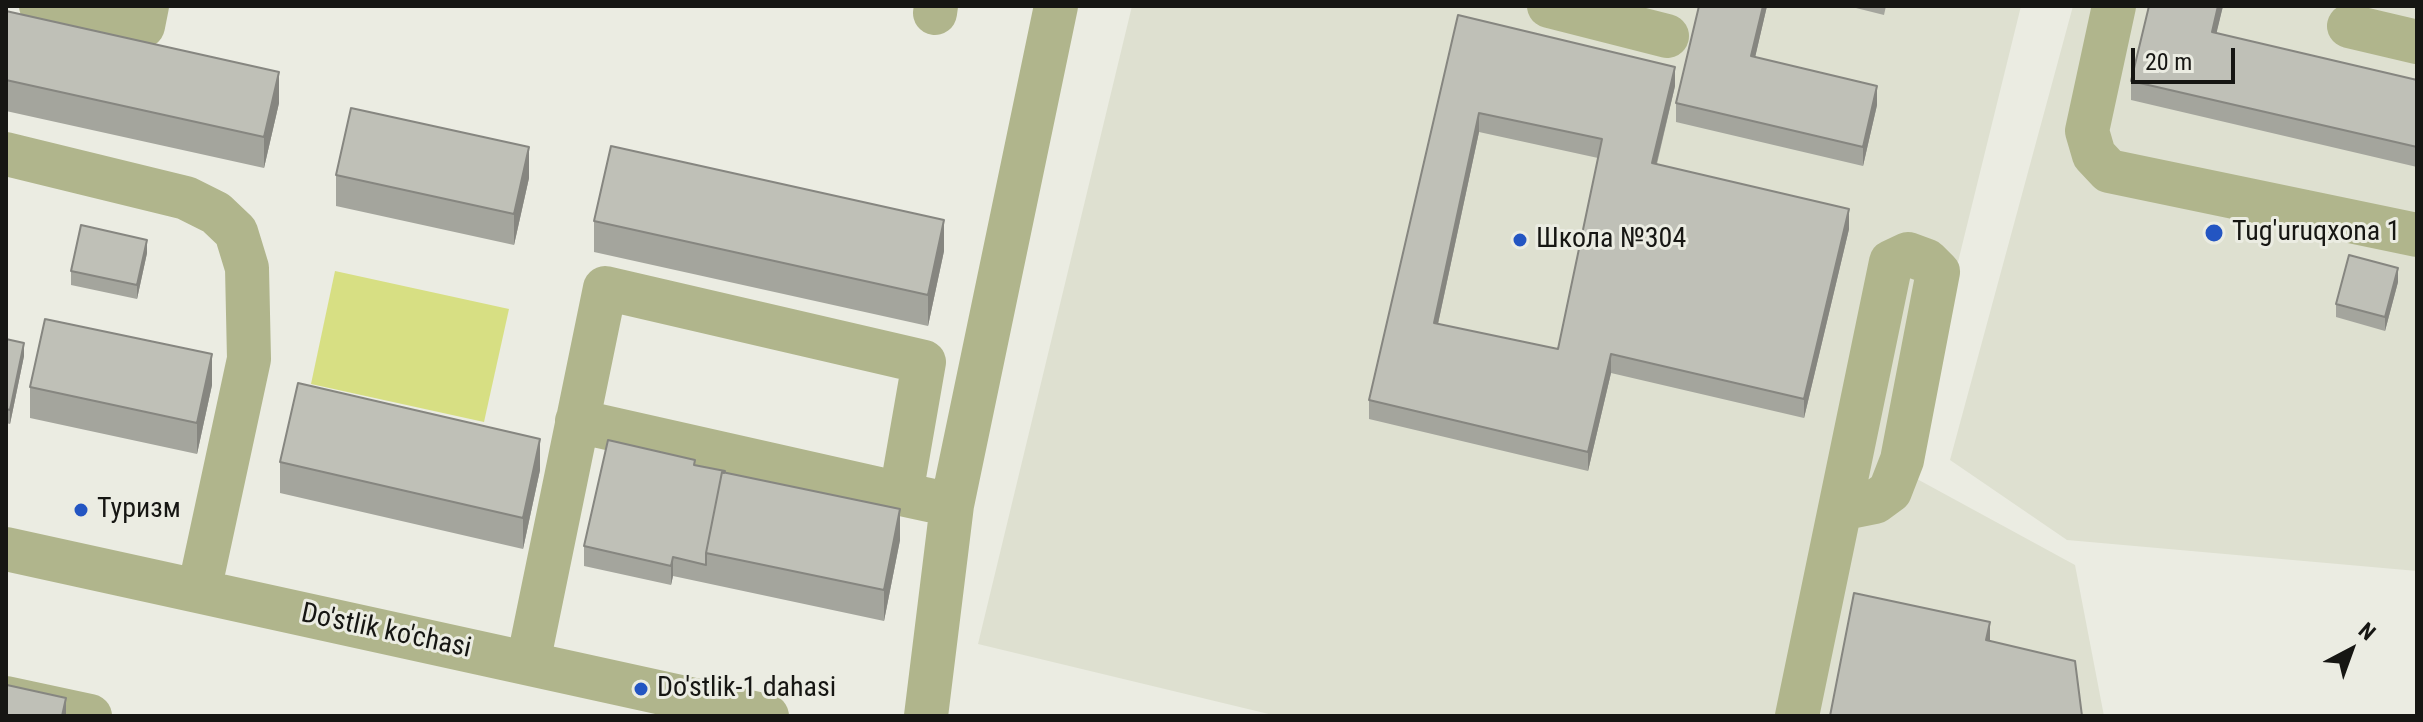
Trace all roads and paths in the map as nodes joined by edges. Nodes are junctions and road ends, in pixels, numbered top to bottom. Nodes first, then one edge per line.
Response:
1 (41, 6) edge
2 (147, 6) edge
3 (1056, 6) edge
4 (1549, 6) edge
5 (2114, 6) edge
6 (2349, 26) dead end
7 (1667, 36) dead end
8 (2417, 42) edge
9 (6, 154) edge
10 (2417, 235) edge
11 (577, 421) junction
12 (901, 494) junction
13 (952, 505) junction
14 (1840, 509) junction
15 (6, 549) edge
16 (199, 591) junction
17 (528, 663) junction
18 (6, 698) edge
19 (90, 716) edge
20 (766, 716) edge
21 (926, 716) edge
22 (1797, 716) edge

1 - 2 street
3 - 13 street
4 - 7 street
5 - 10 street
6 - 8 street
9 - 16 street
11 - 12 street
11 - 12 street
11 - 17 street
12 - 13 street
13 - 21 street
14 - 14 street
14 - 22 street
15 - 16 street, Do'stlik ko'chasi
16 - 17 street, Do'stlik ko'chasi
17 - 20 street, Do'stlik ko'chasi
18 - 19 street

